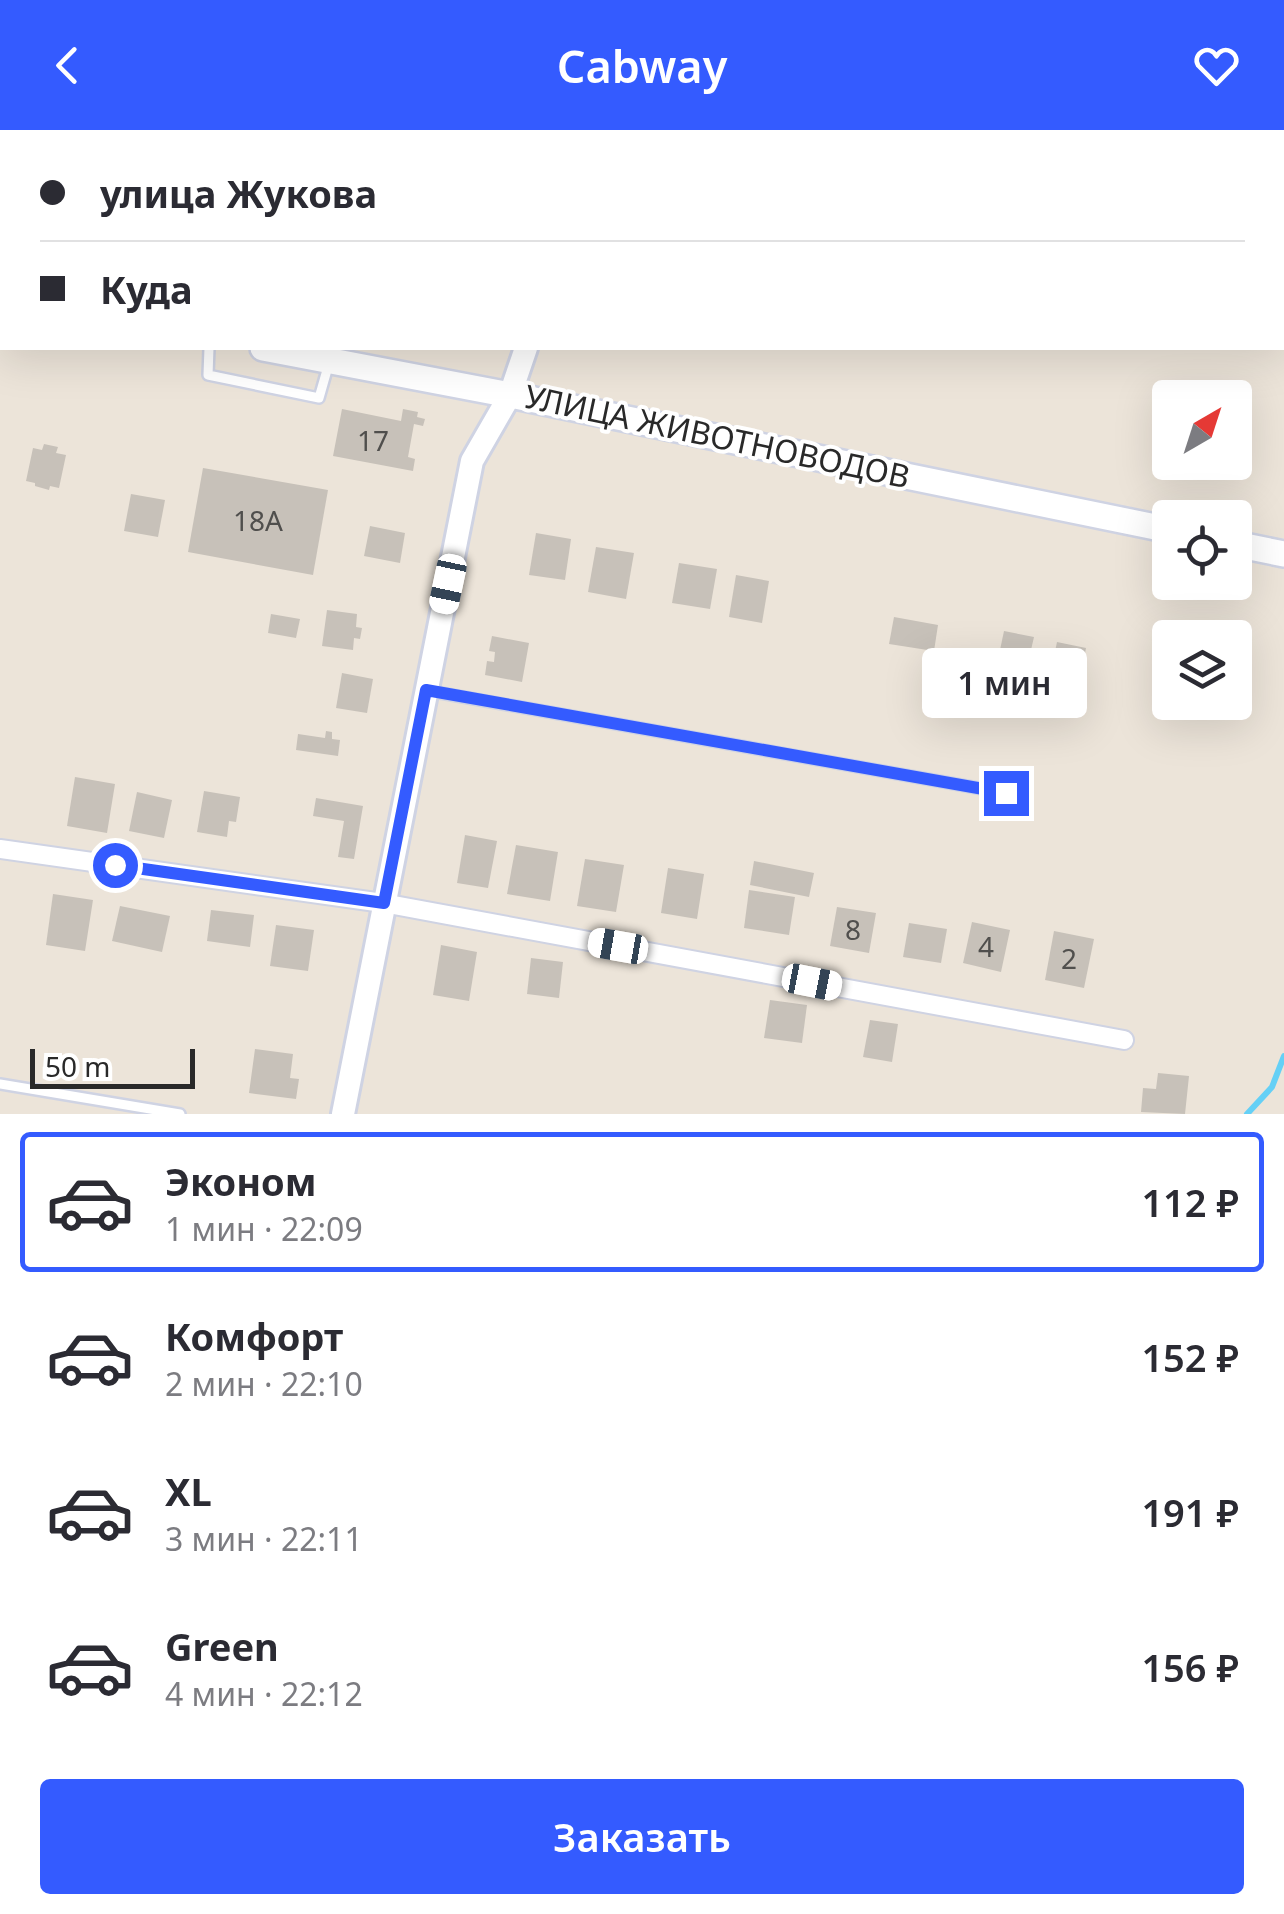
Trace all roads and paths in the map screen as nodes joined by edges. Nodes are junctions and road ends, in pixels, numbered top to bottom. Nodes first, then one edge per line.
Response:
1 (208, 350) edge
2 (274, 350) edge
3 (525, 350) edge
4 (330, 360) junction
5 (510, 395) junction
6 (1152, 526) edge
7 (1252, 547) edge
8 (1284, 554) edge
9 (426, 690) junction
10 (1006, 793) dead end
11 (0, 848) edge
12 (384, 903) junction
13 (1124, 1040) dead end
14 (0, 1084) edge
15 (180, 1114) edge
16 (343, 1114) edge

1 - 4 lane
2 - 4 main road, УЛИЦА ЖИВОТНОВОДОВ
3 - 5 street
4 - 5 main road, УЛИЦА ЖИВОТНОВОДОВ
5 - 6 main road, УЛИЦА ЖИВОТНОВОДОВ
5 - 9 street
7 - 8 main road
9 - 10 lane
9 - 12 street
11 - 12 street
12 - 13 street
12 - 16 street
14 - 15 lane

